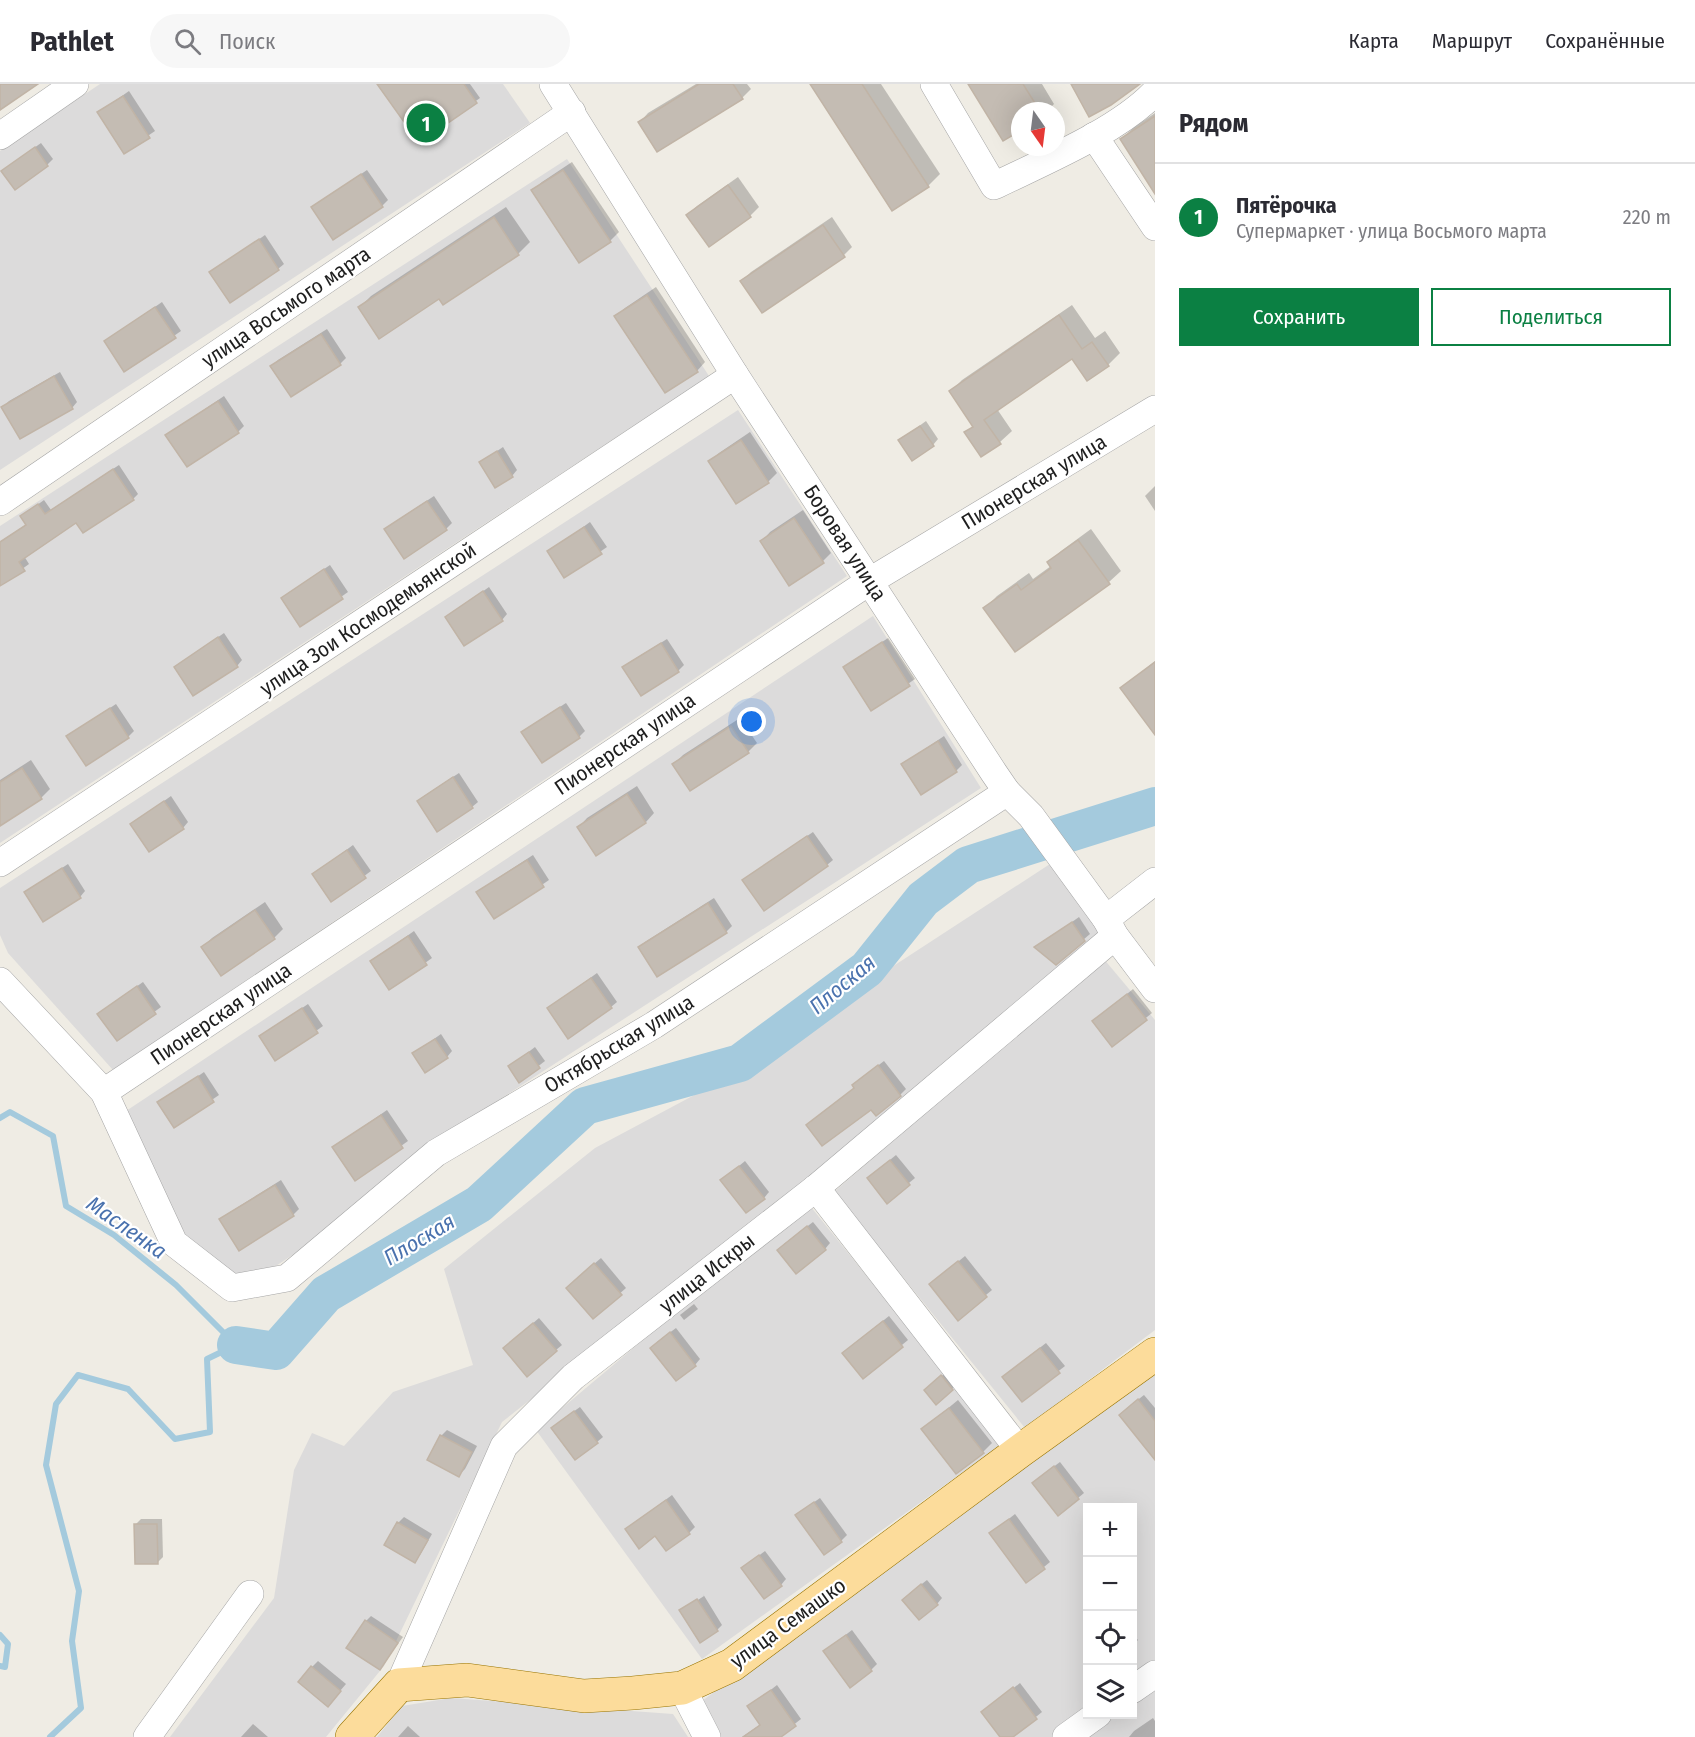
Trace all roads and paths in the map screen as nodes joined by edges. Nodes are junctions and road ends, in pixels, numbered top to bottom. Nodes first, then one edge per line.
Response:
1 (75, 84) edge
2 (553, 84) edge
3 (934, 84) edge
4 (1155, 92) edge
5 (572, 112) junction
6 (0, 136) edge
7 (1094, 136) junction
8 (1155, 227) edge
9 (735, 375) junction
10 (1155, 409) edge
11 (0, 502) edge
12 (870, 580) junction
13 (1007, 792) junction
14 (0, 863) edge
15 (1155, 881) edge
16 (1110, 927) junction
17 (0, 981) edge
18 (1155, 988) edge
19 (104, 1092) junction
20 (816, 1188) junction
21 (1155, 1354) edge
22 (1020, 1450) junction
23 (250, 1594) dead end
24 (1155, 1674) edge
25 (399, 1685) junction
26 (1137, 1687) edge
27 (682, 1688) junction
28 (1091, 1719) edge
29 (360, 1727) edge
30 (147, 1737) edge
31 (707, 1737) edge
32 (1066, 1737) edge

1 - 6 street
2 - 5 street, Боровая улица
3 - 7 street
4 - 7 street
5 - 9 street, Боровая улица
5 - 11 street, улица Восьмого марта
7 - 8 street
9 - 12 street, Боровая улица
9 - 14 street, улица Зои Космодемьянской
10 - 12 street, Пионерская улица
12 - 13 street, Боровая улица
12 - 19 street, Пионерская улица
13 - 16 street, Боровая улица
13 - 19 street, Октябрьская улица
15 - 16 street, улица Искры
16 - 18 street, Боровая улица
16 - 20 street, улица Искры
17 - 19 street
20 - 22 street
20 - 25 street, улица Искры
21 - 22 main road, улица Семашко
22 - 27 main road, улица Семашко
23 - 30 street
24 - 26 street
25 - 27 main road, улица Семашко
25 - 29 main road
27 - 31 street
28 - 32 street

